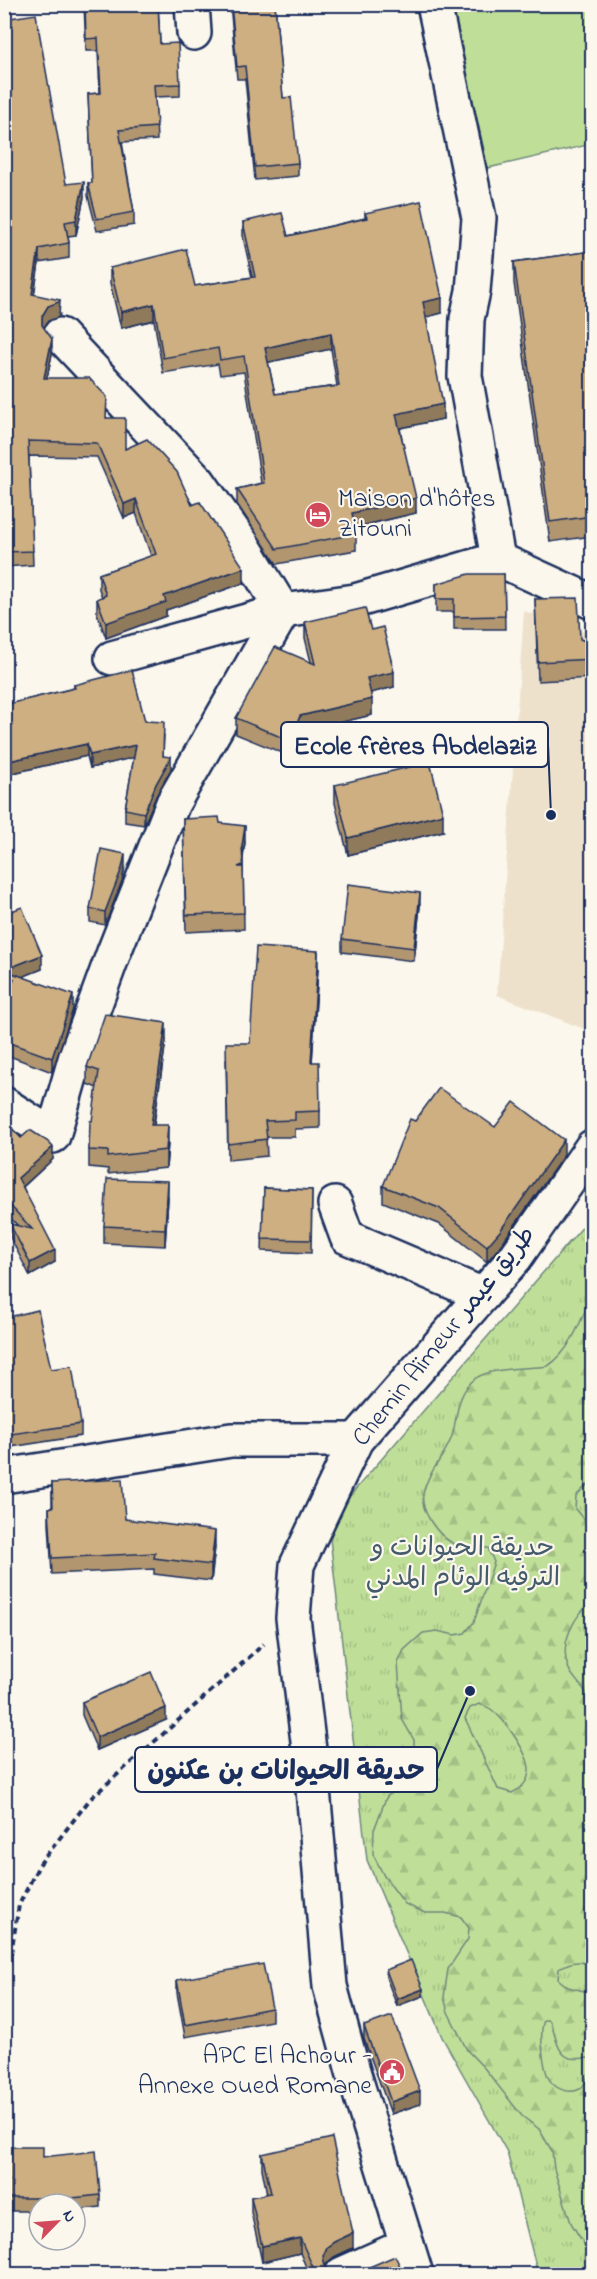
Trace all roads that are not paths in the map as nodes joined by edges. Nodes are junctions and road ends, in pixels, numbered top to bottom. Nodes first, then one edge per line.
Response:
1 (434, 4) edge
2 (60, 335) dead end
3 (498, 559) junction
4 (592, 602) edge
5 (283, 611) junction
6 (112, 658) dead end
7 (4, 1104) edge
8 (592, 1147) edge
9 (335, 1204) dead end
10 (483, 1295) junction
11 (356, 1440) junction
12 (4, 1476) edge
13 (411, 2260) edge
14 (342, 2274) edge

1 - 3 street
2 - 5 street
3 - 4 street
3 - 5 street
5 - 6 street
5 - 7 street
8 - 10 street, Chemin Aïmeur طريق عيمر
9 - 10 street
10 - 11 street, Chemin Aïmeur طريق عيمر
11 - 12 street
11 - 13 street, Chemin Aïmeur طريق عيمر
13 - 14 street

